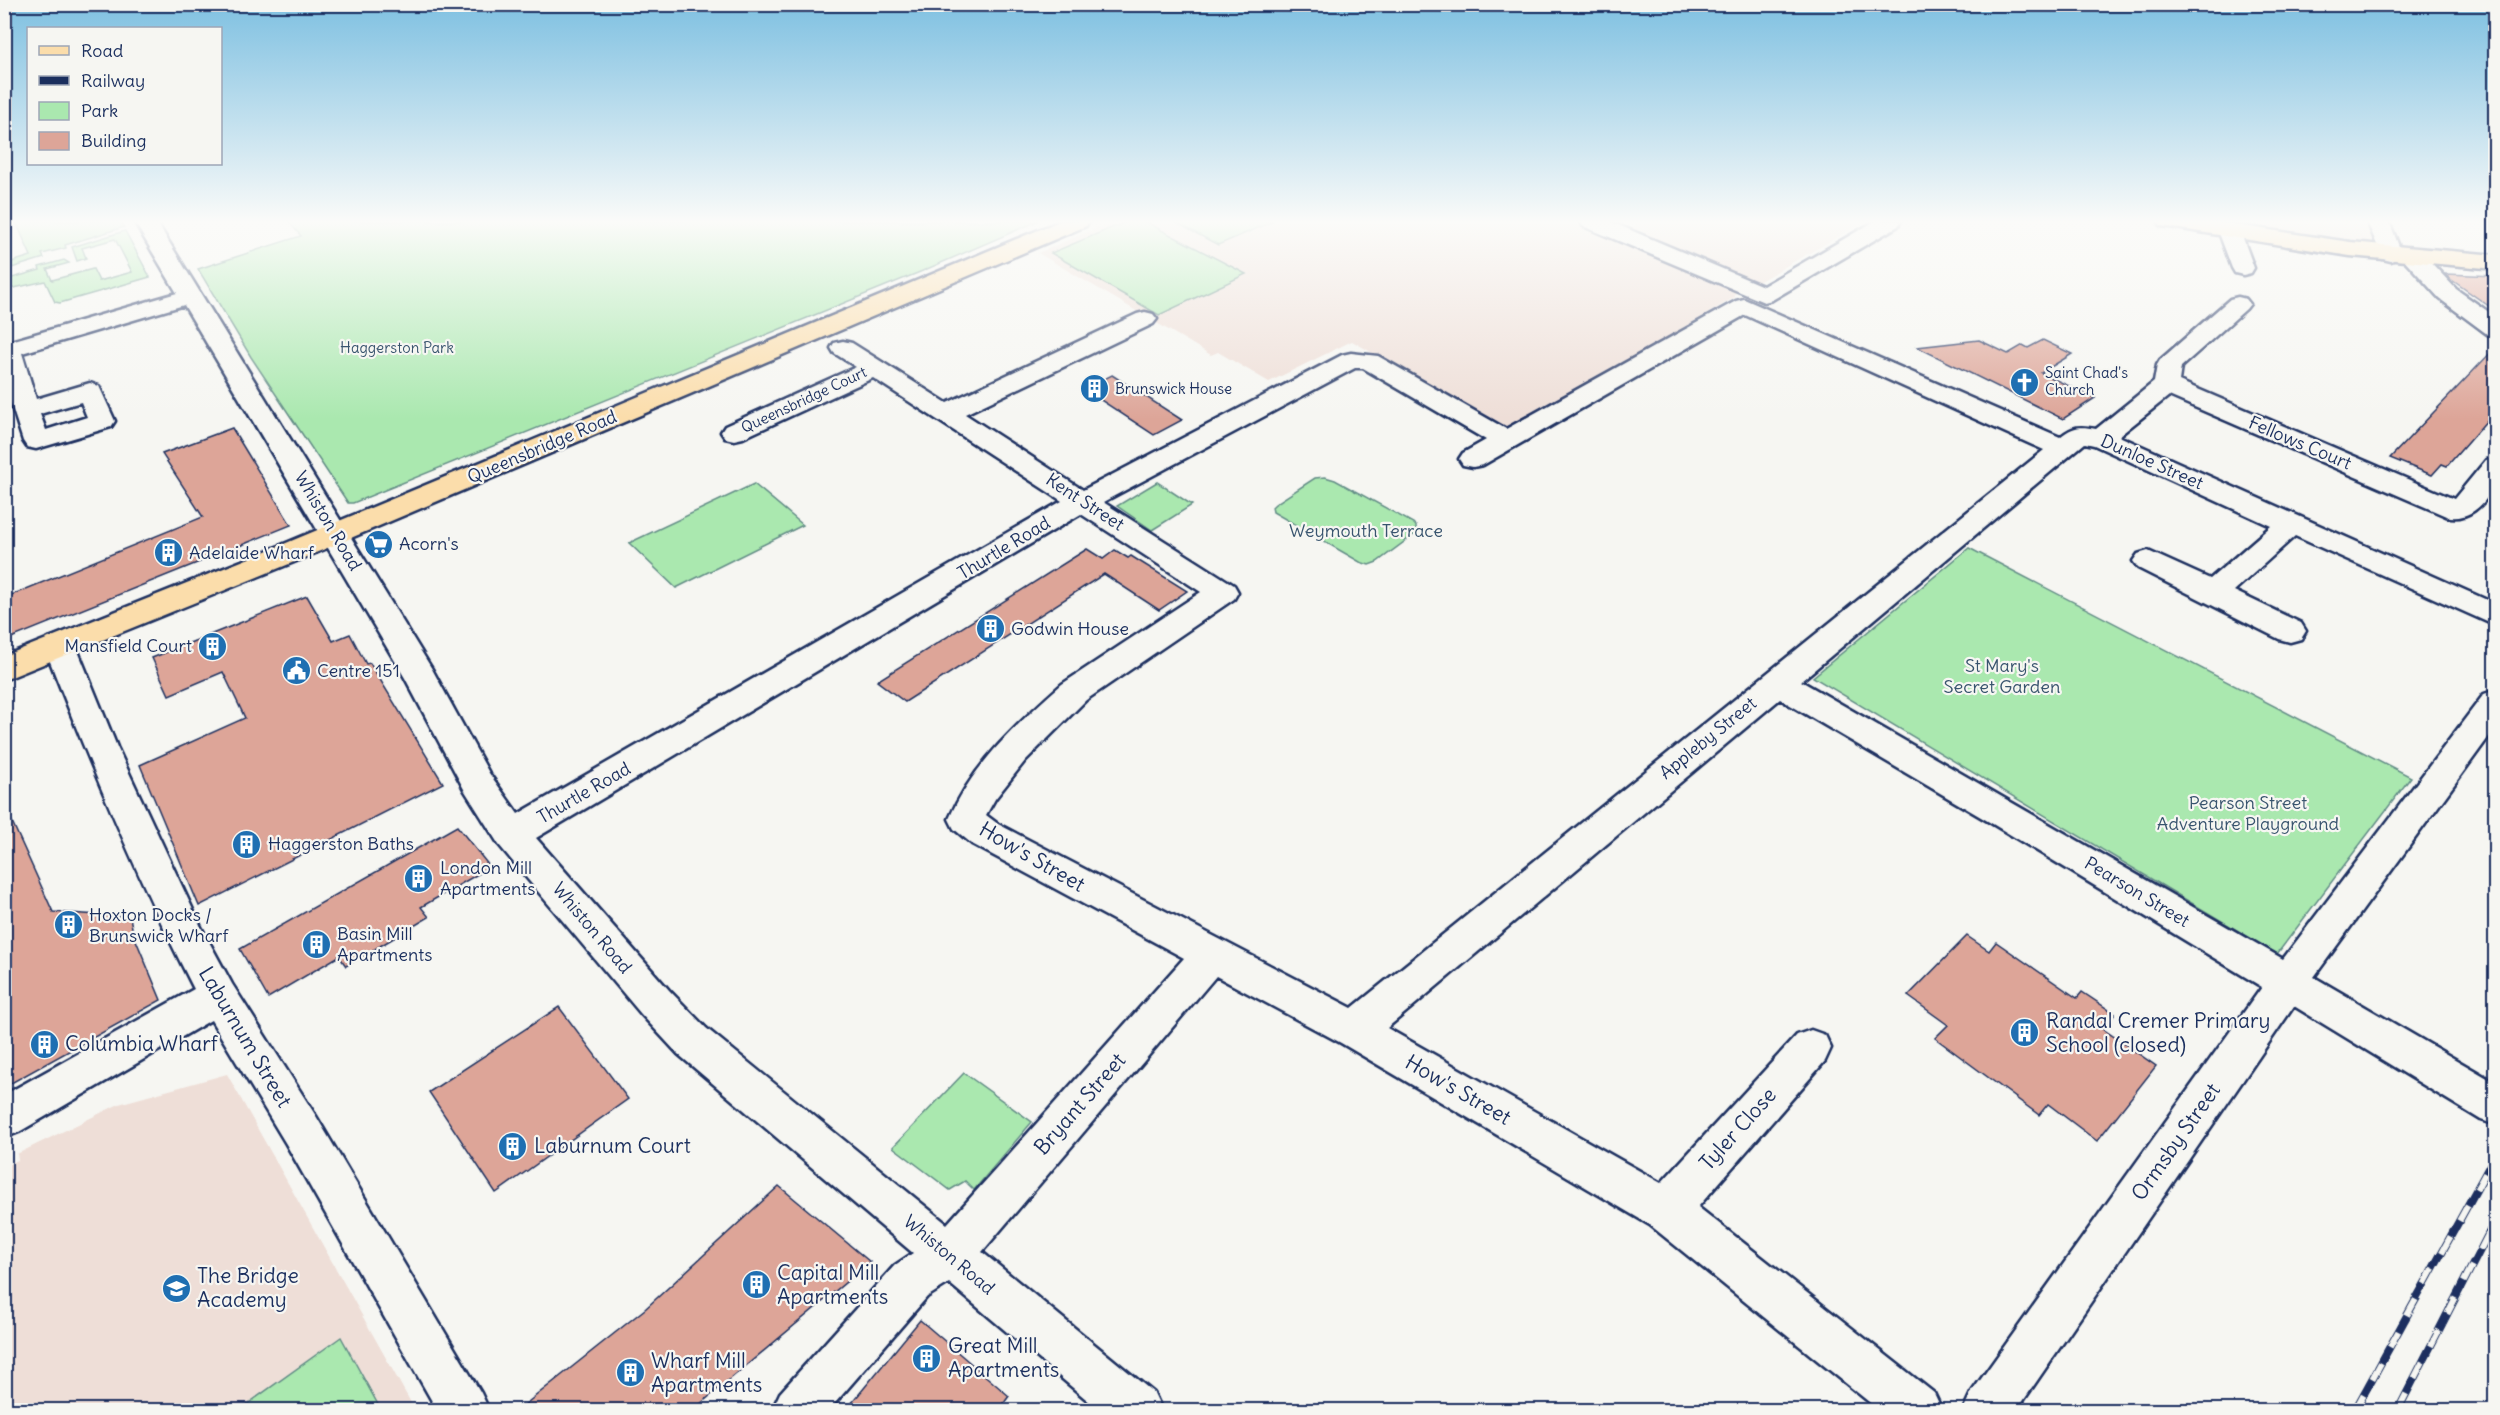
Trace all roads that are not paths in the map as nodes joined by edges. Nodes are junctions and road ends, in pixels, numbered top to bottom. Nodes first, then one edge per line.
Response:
1 (185, 287) edge
2 (920, 287) edge
3 (1727, 287) edge
4 (1778, 287) edge
5 (2440, 287) edge
6 (190, 296) junction
7 (1754, 301) junction
8 (2238, 304) dead end
9 (1146, 319) dead end
10 (2496, 329) edge
11 (843, 348) dead end
12 (874, 368) junction
13 (2166, 385) junction
14 (26, 410) dead end
15 (946, 413) junction
16 (734, 432) dead end
17 (2102, 438) junction
18 (1505, 440) junction
19 (2061, 447) junction
20 (1473, 459) dead end
21 (2496, 466) edge
22 (1083, 501) junction
23 (2291, 524) junction
24 (336, 533) junction
25 (2148, 561) dead end
26 (2213, 593) junction
27 (2496, 616) edge
28 (2290, 631) dead end
29 (60, 646) junction
30 (4, 669) edge
31 (1777, 682) junction
32 (2496, 702) edge
33 (967, 819) joint
34 (512, 836) junction
35 (1212, 952) junction
36 (2289, 982) junction
37 (218, 996) junction
38 (1355, 1029) junction
39 (1811, 1048) dead end
40 (2496, 1106) edge
41 (4, 1118) edge
42 (1666, 1210) junction
43 (949, 1256) junction
44 (464, 1410) edge
45 (797, 1410) edge
46 (1137, 1410) edge
47 (1917, 1410) edge
48 (1989, 1410) edge

1 - 6 street, Whiston Road
2 - 24 main road, Queensbridge Road
3 - 7 street
4 - 7 street
5 - 10 street
6 - 14 street
6 - 24 street, Whiston Road
7 - 18 street
7 - 19 street
8 - 13 street
9 - 15 street
11 - 12 street, Kent Street
12 - 15 street, Kent Street
12 - 16 street, Queensbridge Court
13 - 17 street
13 - 21 street, Fellows Court
15 - 22 street, Kent Street
17 - 19 street, Dunloe Street
17 - 23 street, Dunloe Street
18 - 20 street
18 - 22 street, Thurtle Road
19 - 31 street, Appleby Street
22 - 33 street, Kent Street
22 - 34 street, Thurtle Road
23 - 26 street
23 - 27 street, Dunloe Street
24 - 29 main road, Queensbridge Road
24 - 34 street, Whiston Road
25 - 26 street
26 - 28 street
29 - 30 main road, Queensbridge Road
29 - 37 street, Laburnum Street
31 - 36 street, Pearson Street
31 - 38 street, Appleby Street
32 - 36 street, Ormsby Street
33 - 35 street, How's Street
34 - 43 street, Whiston Road
35 - 38 street, How's Street
35 - 43 street, Bryant Street
36 - 40 street, Pearson Street
36 - 48 street, Ormsby Street
37 - 41 street
37 - 44 street, Laburnum Street
38 - 42 street, How's Street
39 - 42 street, Tyler Close
42 - 47 street, How's Street
43 - 45 street, Bryant Street
43 - 46 street, Whiston Road

